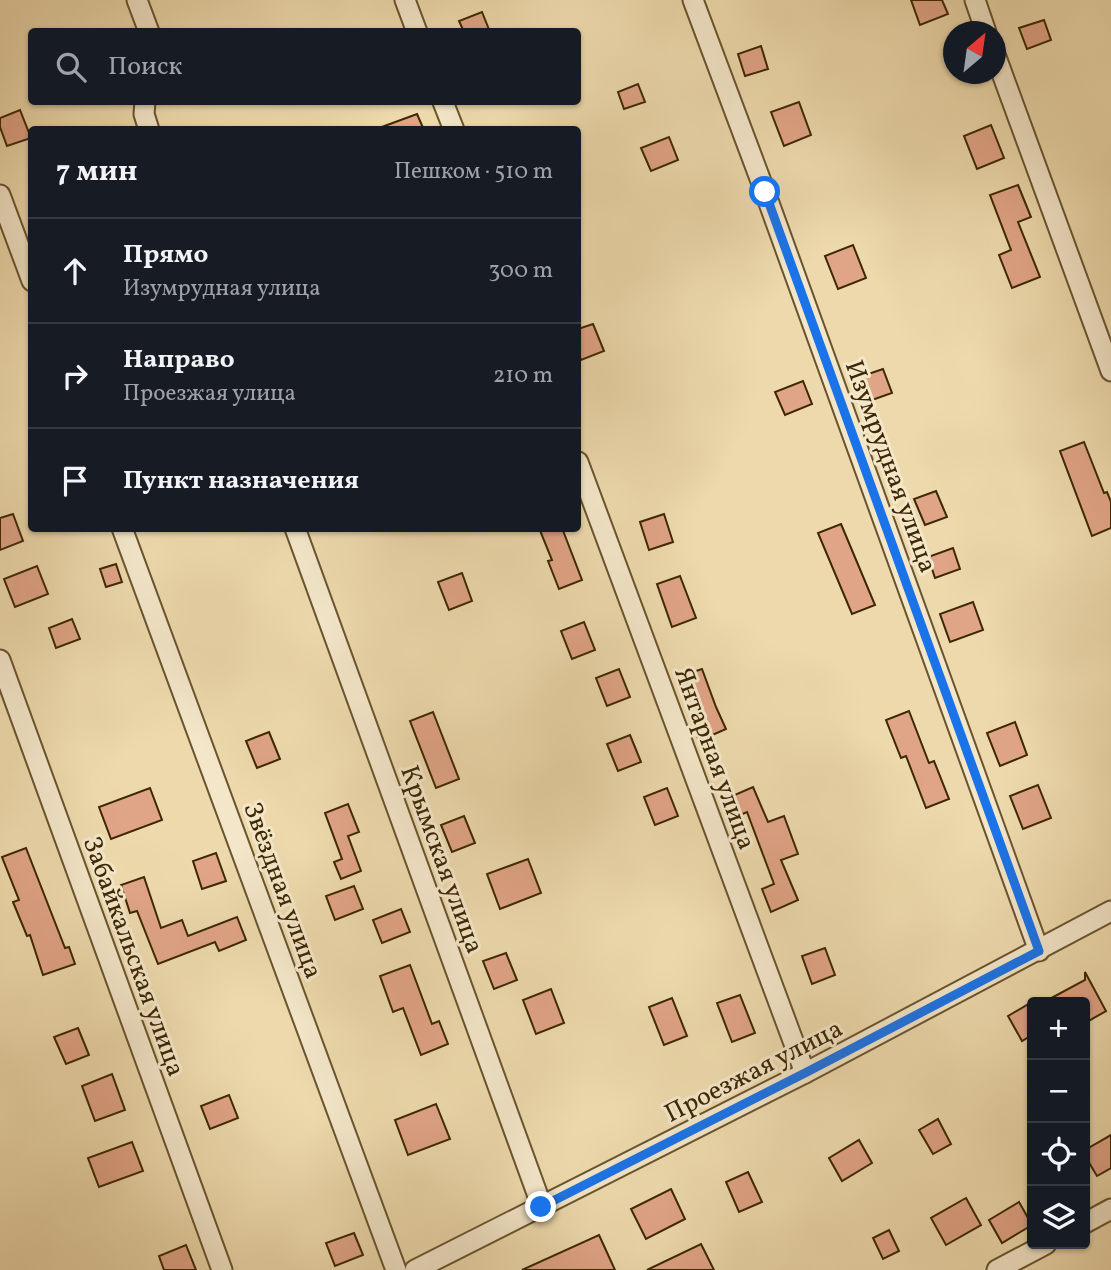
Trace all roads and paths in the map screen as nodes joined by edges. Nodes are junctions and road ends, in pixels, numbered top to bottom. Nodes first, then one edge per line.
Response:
1 (137, 0) edge
2 (405, 0) edge
3 (693, 0) edge
4 (975, 0) edge
5 (982, 21) edge
6 (148, 28) edge
7 (416, 28) edge
8 (1006, 84) edge
9 (145, 105) edge
10 (444, 105) edge
11 (148, 126) edge
12 (452, 126) edge
13 (0, 195) edge
14 (28, 270) edge
15 (1111, 371) edge
16 (581, 470) edge
17 (123, 532) edge
18 (296, 532) edge
19 (0, 660) edge
20 (1111, 911) edge
21 (1039, 951) junction
22 (805, 1073) junction
23 (541, 1207) junction
24 (1111, 1209) edge
25 (1090, 1220) edge
26 (1037, 1249) edge
27 (222, 1270) edge
28 (396, 1270) edge
29 (415, 1270) edge
30 (997, 1270) edge

1 - 6 street
2 - 7 street
3 - 21 street, Изумрудная улица
4 - 5 street
8 - 15 street
9 - 11 street
10 - 12 street
13 - 14 street
16 - 22 street, Янтарная улица
17 - 28 street, Звёздная улица
18 - 23 street, Крымская улица
19 - 27 street, Забайкальская улица
20 - 21 street, Проезжая улица
21 - 22 street, Проезжая улица
22 - 23 street, Проезжая улица
23 - 29 street, Проезжая улица
24 - 25 street
26 - 30 street

